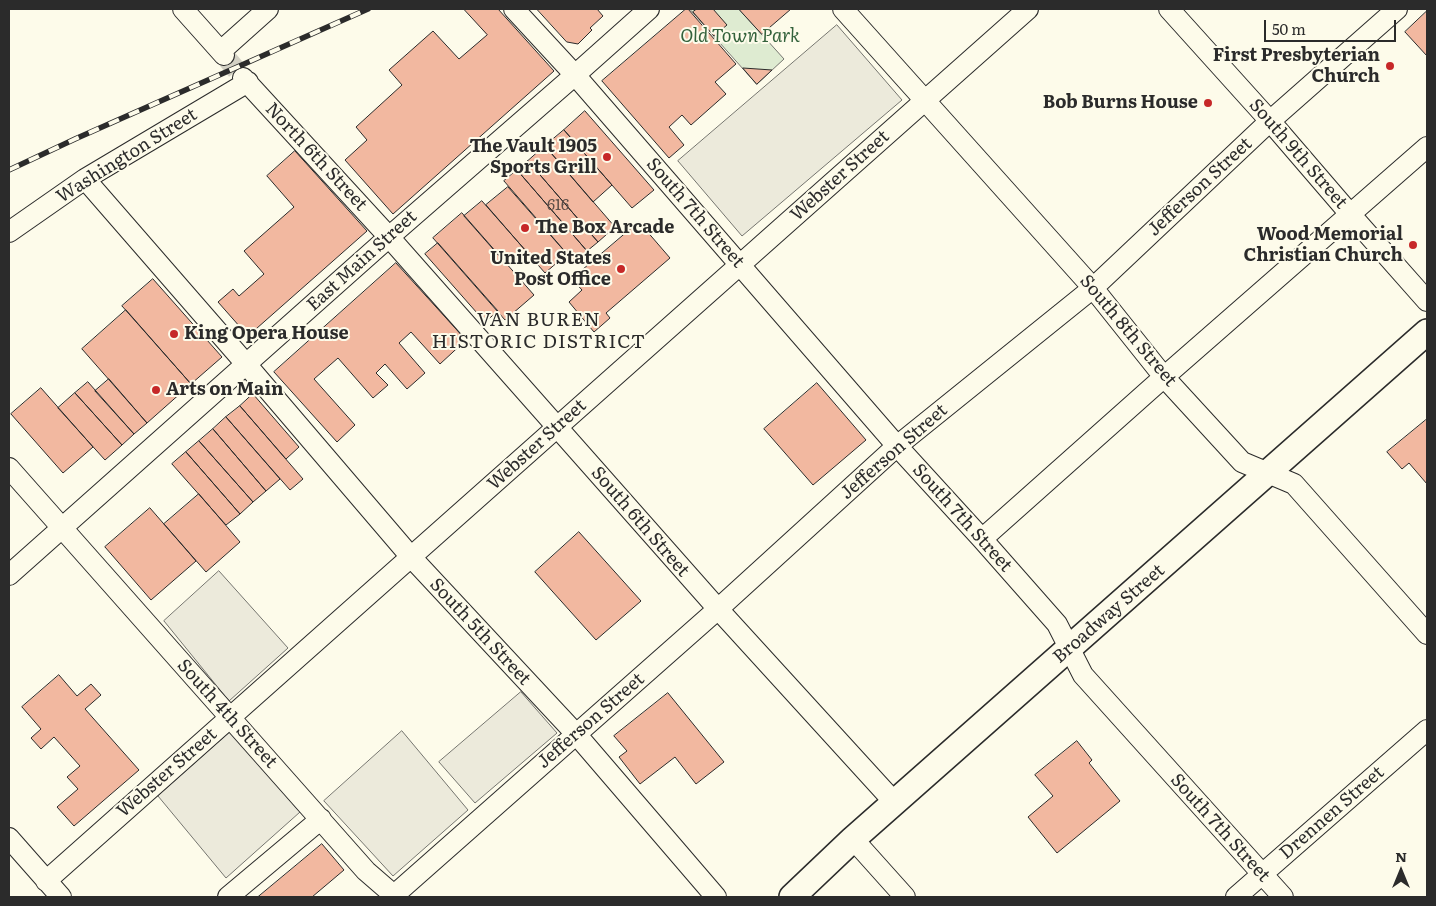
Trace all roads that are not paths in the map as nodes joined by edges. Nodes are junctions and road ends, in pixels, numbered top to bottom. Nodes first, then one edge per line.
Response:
1 (183, 9) edge
2 (268, 9) edge
3 (514, 9) edge
4 (649, 9) edge
5 (844, 9) edge
6 (1028, 9) edge
7 (1169, 9) edge
8 (1397, 9) edge
9 (575, 75) junction
10 (246, 80) joint
11 (924, 101) junction
12 (1270, 121) junction
13 (1427, 147) edge
14 (85, 179) junction
15 (1350, 214) junction
16 (9, 232) edge
17 (389, 237) junction
18 (740, 265) junction
19 (1093, 288) junction
20 (1427, 301) edge
21 (1427, 332) edge
22 (246, 364) junction
23 (1164, 377) junction
24 (557, 427) junction
25 (897, 446) junction
26 (9, 468) edge
27 (1267, 474) junction
28 (62, 528) junction
29 (982, 539) junction
30 (411, 558) junction
31 (9, 575) edge
32 (718, 609) junction
33 (1427, 634) edge
34 (1069, 648) junction
35 (230, 718) junction
36 (1427, 730) edge
37 (576, 734) junction
38 (894, 803) junction
39 (321, 820) junction
40 (9, 838) edge
41 (853, 840) junction
42 (1262, 874) junction
43 (46, 880) junction
44 (61, 897) edge
45 (228, 897) edge
46 (394, 897) edge
47 (716, 897) edge
48 (792, 897) edge
49 (905, 897) edge
50 (1236, 897) edge
51 (1283, 897) edge

1 - 2 street
3 - 9 street, South 7th Street
4 - 9 street, East Main Street
5 - 11 street, South 8th Street
6 - 11 street, Webster Street
7 - 12 street, South 9th Street
8 - 12 street, Jefferson Street
9 - 17 street, East Main Street
9 - 18 street, South 7th Street
10 - 14 street, Washington Street
10 - 17 street, North 6th Street
11 - 18 street, Webster Street
11 - 19 street, South 8th Street
12 - 15 street, South 9th Street
12 - 19 street, Jefferson Street
13 - 15 street
14 - 16 street, Washington Street
14 - 22 street, South 5th Street
15 - 20 street, South 9th Street
15 - 23 street
17 - 22 street, East Main Street
17 - 24 street, South 6th Street
18 - 24 street, Webster Street
18 - 25 street, South 7th Street
19 - 23 street, South 8th Street
19 - 25 street, Jefferson Street
21 - 27 main road, Broadway Street
22 - 28 street, East Main Street
22 - 30 street, South 5th Street
23 - 27 street, South 8th Street
23 - 29 street
24 - 30 street, Webster Street
24 - 32 street, South 6th Street
25 - 29 street, South 7th Street
25 - 32 street, Jefferson Street
26 - 28 street, South 4th Street
27 - 33 street, South 8th Street
27 - 34 main road, Broadway Street
28 - 31 street, East Main Street
28 - 35 street, South 4th Street
29 - 34 street, South 7th Street
30 - 35 street, Webster Street
30 - 37 street, South 5th Street
32 - 37 street, Jefferson Street
32 - 38 street, South 6th Street
34 - 38 main road, Broadway Street
34 - 42 street, South 7th Street
35 - 39 street, South 4th Street
35 - 43 street, Webster Street
36 - 42 street, Drennen Street
37 - 46 street, Jefferson Street
37 - 47 street, South 5th Street
38 - 41 main road, Broadway Street
39 - 45 street
39 - 46 street, South 4th Street
40 - 43 street
41 - 48 main road, Broadway Street
41 - 49 street
42 - 50 street, Drennen Street
42 - 51 street, South 7th Street
43 - 44 street

